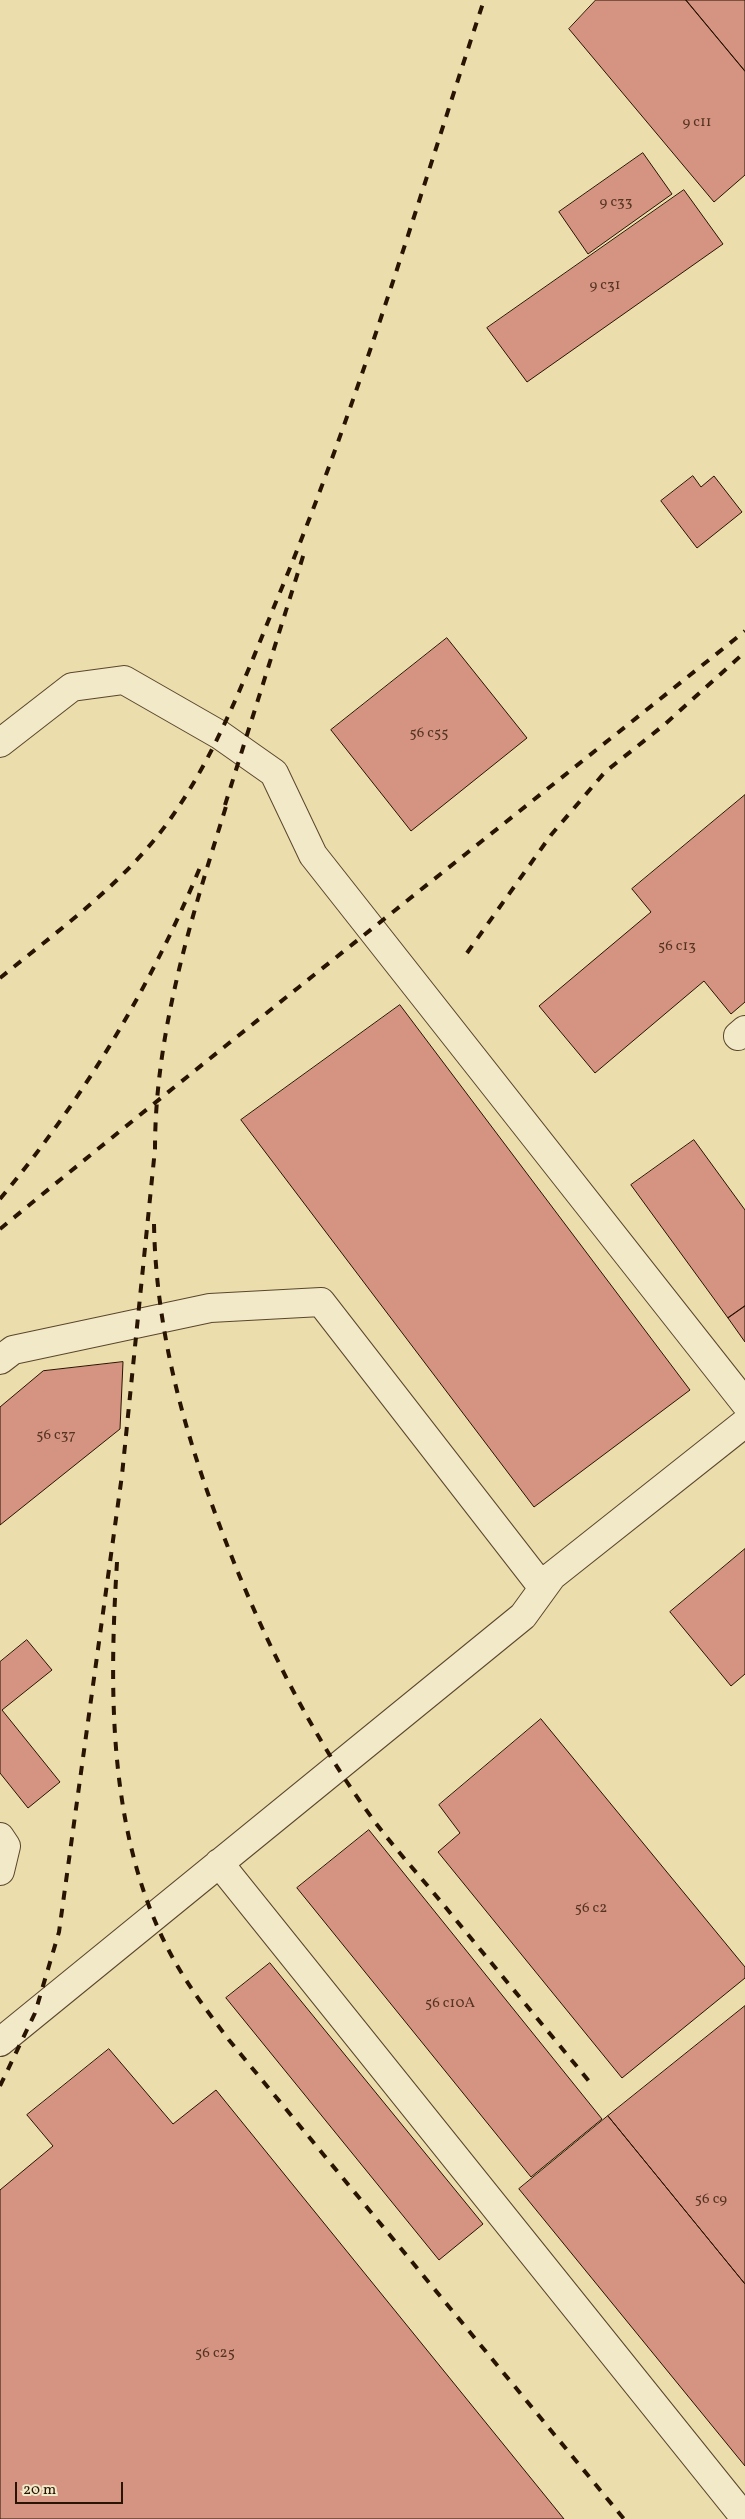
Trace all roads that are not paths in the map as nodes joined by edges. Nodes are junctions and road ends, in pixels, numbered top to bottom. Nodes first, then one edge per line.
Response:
1 (0, 743) edge
2 (0, 1360) edge
3 (745, 1402) edge
4 (745, 1423) edge
5 (542, 1588) junction
6 (0, 1837) edge
7 (219, 1863) junction
8 (0, 1870) edge
9 (1, 2038) edge
10 (745, 2518) edge

1 - 3 lane
2 - 5 lane
4 - 5 lane
5 - 7 lane
6 - 8 lane
7 - 9 lane
7 - 10 lane

